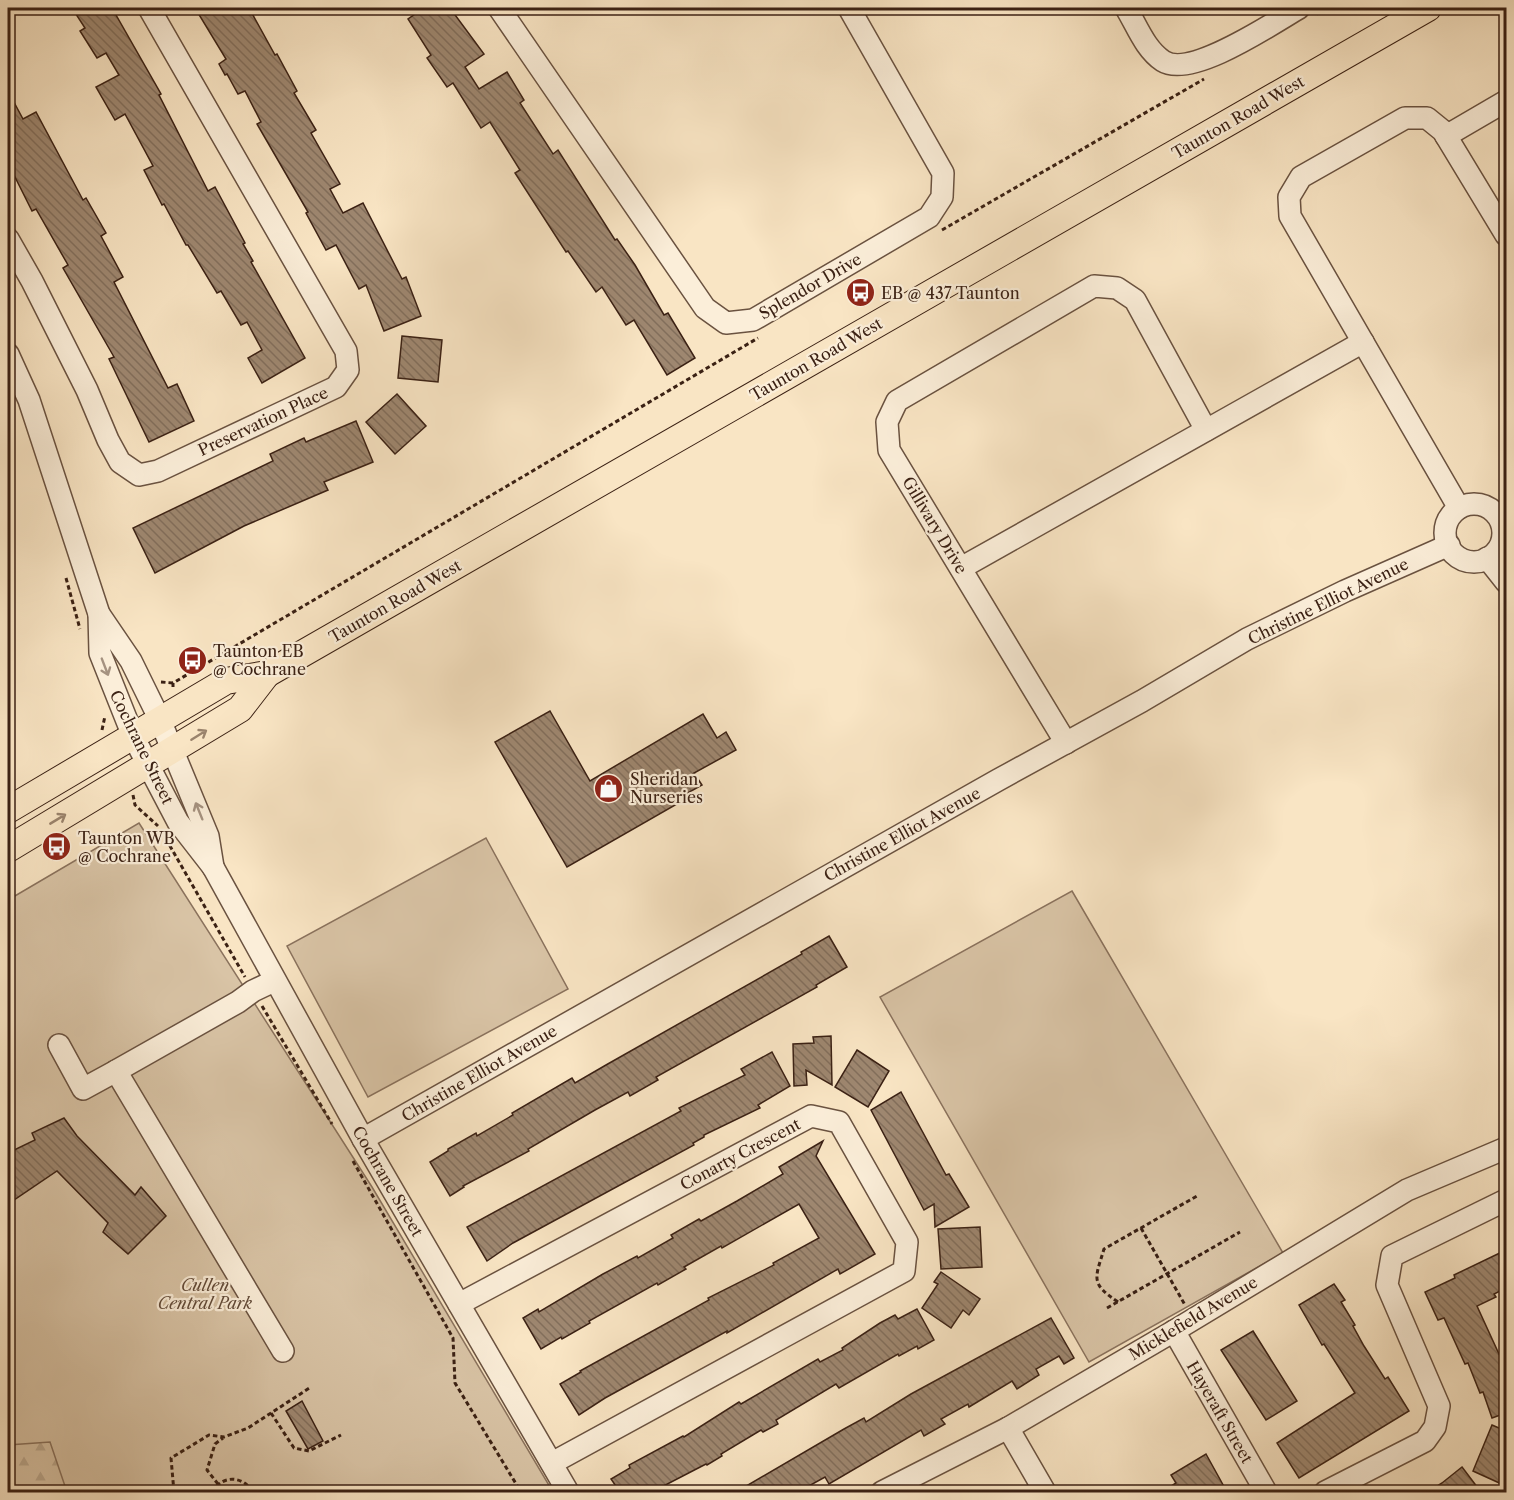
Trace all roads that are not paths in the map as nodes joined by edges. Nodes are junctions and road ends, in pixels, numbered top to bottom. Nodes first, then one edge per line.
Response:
1 (149, 8) edge
2 (499, 8) edge
3 (849, 8) edge
4 (1126, 8) edge
5 (1428, 8) edge
6 (1304, 13) edge
7 (1506, 101) edge
8 (1446, 136) junction
9 (1506, 235) edge
10 (8, 239) edge
11 (1363, 342) junction
12 (8, 354) edge
13 (1206, 430) junction
14 (1459, 508) junction
15 (1504, 523) edge
16 (1449, 545) junction
17 (1487, 558) junction
18 (961, 568) junction
19 (1506, 582) edge
20 (99, 614) junction
21 (267, 674) junction
22 (160, 720) junction
23 (133, 736) junction
24 (1066, 743) junction
25 (173, 751) junction
26 (149, 765) junction
27 (8, 810) edge
28 (8, 849) edge
29 (213, 867) junction
30 (274, 981) junction
31 (59, 1045) dead end
32 (116, 1071) junction
33 (356, 1146) junction
34 (1506, 1148) edge
35 (1506, 1200) edge
36 (459, 1304) junction
37 (1174, 1331) junction
38 (283, 1351) dead end
39 (1008, 1428) junction
40 (552, 1463) junction
41 (568, 1492) edge
42 (882, 1492) edge
43 (1046, 1492) edge
44 (1266, 1492) edge
45 (1325, 1492) edge

1 - 10 street, Preservation Place
2 - 3 street, Splendor Drive
4 - 6 street
5 - 21 main road, Taunton Road West
7 - 8 street
8 - 9 street
8 - 11 street
11 - 13 street
11 - 14 street
12 - 20 street, Cochrane Street
13 - 18 street
13 - 18 street, Gillivary Drive
14 - 15 street
14 - 16 street
15 - 17 street
16 - 17 street
16 - 24 street, Christine Elliot Avenue
17 - 19 street
18 - 24 street, Gillivary Drive
20 - 22 street, Cochrane Street
20 -> 23 street, Cochrane Street
21 - 22 main road, Taunton Road West
25 -> 21 main road, Taunton Road West
22 - 23 main road, Taunton Road West
22 - 25 street, Cochrane Street
23 - 26 street, Cochrane Street
23 - 27 main road, Taunton Road West
24 - 33 street, Christine Elliot Avenue
25 - 26 main road, Taunton Road West
29 -> 25 street, Cochrane Street
28 -> 26 main road, Taunton Road West
26 - 29 street, Cochrane Street
29 - 30 street, Cochrane Street
30 - 32 street
30 - 33 street, Cochrane Street
31 - 32 street
32 - 38 street
33 - 36 street, Cochrane Street
34 - 37 street, Micklefield Avenue
35 - 45 street
36 - 40 street, Cochrane Street
36 - 40 street, Conarty Crescent
37 - 39 street, Micklefield Avenue
37 - 44 street, Hayeraft Street
39 - 42 street, Micklefield Avenue
39 - 43 street
40 - 41 street, Cochrane Street

